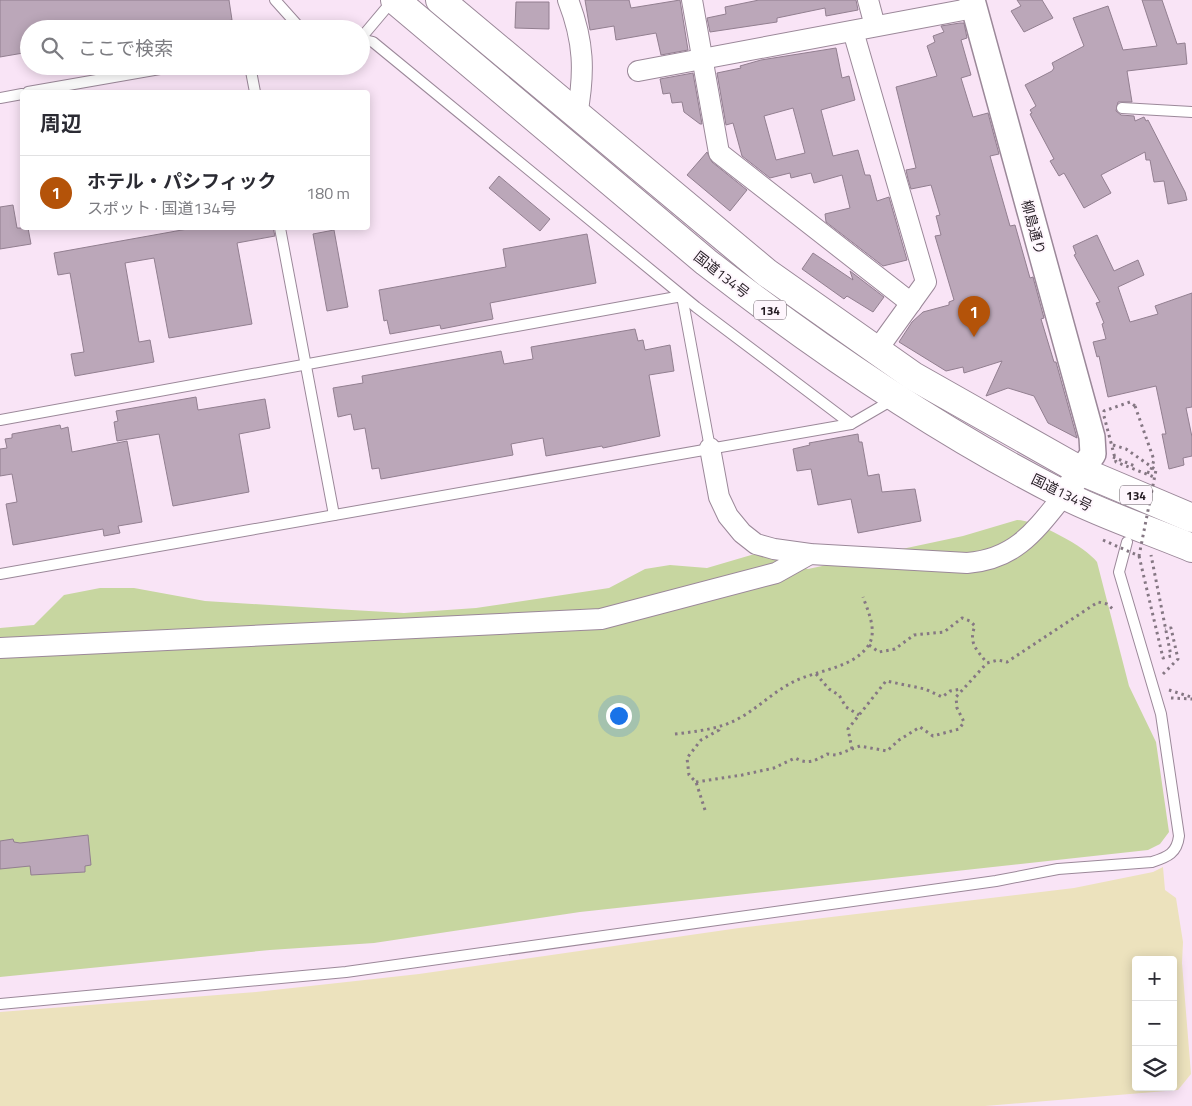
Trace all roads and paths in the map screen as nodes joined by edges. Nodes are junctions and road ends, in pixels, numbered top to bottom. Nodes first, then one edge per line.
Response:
1 (275, 0) edge
2 (394, 0) edge
3 (440, 0) edge
4 (568, 0) edge
5 (692, 0) edge
6 (868, 0) edge
7 (973, 4) edge
8 (293, 20) edge
9 (876, 26) junction
10 (370, 28) edge
11 (853, 31) junction
12 (370, 41) edge
13 (704, 59) junction
14 (638, 71) dead end
15 (125, 75) edge
16 (252, 75) edge
17 (39, 90) edge
18 (255, 90) edge
19 (20, 94) edge
20 (0, 98) edge
21 (1122, 108) dead end
22 (1192, 112) edge
23 (577, 115) junction
24 (280, 230) edge
25 (682, 296) junction
26 (911, 303) junction
27 (876, 350) junction
28 (306, 364) junction
29 (895, 398) junction
30 (0, 420) edge
31 (851, 424) junction
32 (710, 448) junction
33 (1126, 449) dead end
34 (1119, 459) dead end
35 (1087, 463) junction
36 (1154, 478) junction
37 (1064, 495) junction
38 (334, 515) junction
39 (1192, 518) edge
40 (1102, 540) dead end
41 (1127, 542) dead end
42 (1192, 548) edge
43 (1151, 550) dead end
44 (810, 554) junction
45 (1139, 556) junction
46 (0, 574) edge
47 (863, 597) dead end
48 (1118, 621) dead end
49 (1165, 629) junction
50 (869, 645) junction
51 (0, 648) edge
52 (1178, 659) dead end
53 (987, 663) junction
54 (816, 674) junction
55 (1153, 684) junction
56 (962, 689) junction
57 (1192, 698) edge
58 (1159, 706) junction
59 (859, 715) junction
60 (719, 726) junction
61 (675, 734) dead end
62 (852, 749) junction
63 (696, 782) junction
64 (705, 810) dead end
65 (0, 1004) edge

1 - 8 lane
2 - 10 lane
2 - 29 highway, 国道134号 / 134
3 - 23 highway, 国道134号 / 134
4 - 23 street
5 - 13 street
6 - 9 street
7 - 9 street
7 - 35 street, 柳島通り
9 - 11 street
11 - 13 street
11 - 26 street
12 - 25 lane
13 - 14 street
13 - 26 street
15 - 17 lane
16 - 18 lane
19 - 20 lane
21 - 22 lane
23 - 27 highway, 国道134号 / 134
24 - 28 lane
25 - 28 lane
25 - 31 lane
25 - 32 lane
26 - 27 street
27 - 35 highway, 国道134号 / 134
28 - 30 lane
28 - 38 lane
29 - 31 lane
29 - 37 highway, 国道134号 / 134
31 - 32 lane
32 - 38 lane
32 - 44 street
33 - 36 path, bridge
34 - 36 path, bridge
35 - 37 street
35 - 39 highway, 国道134号 / 134
36 - 45 path, bridge
37 - 42 highway, 国道134号 / 134
37 - 44 street
38 - 46 lane
40 - 45 path, bridge
41 - 55 lane
43 - 49 path
44 - 51 street
45 - 49 path
47 - 50 path
48 - 53 path
49 - 52 path
50 - 53 path
50 - 54 path
53 - 56 path
54 - 59 path
54 - 60 path
55 - 57 path
55 - 58 lane
56 - 59 path
56 - 62 path
57 - 58 path
58 - 65 lane
59 - 62 path
60 - 61 path
60 - 63 path
62 - 63 path
63 - 64 path

